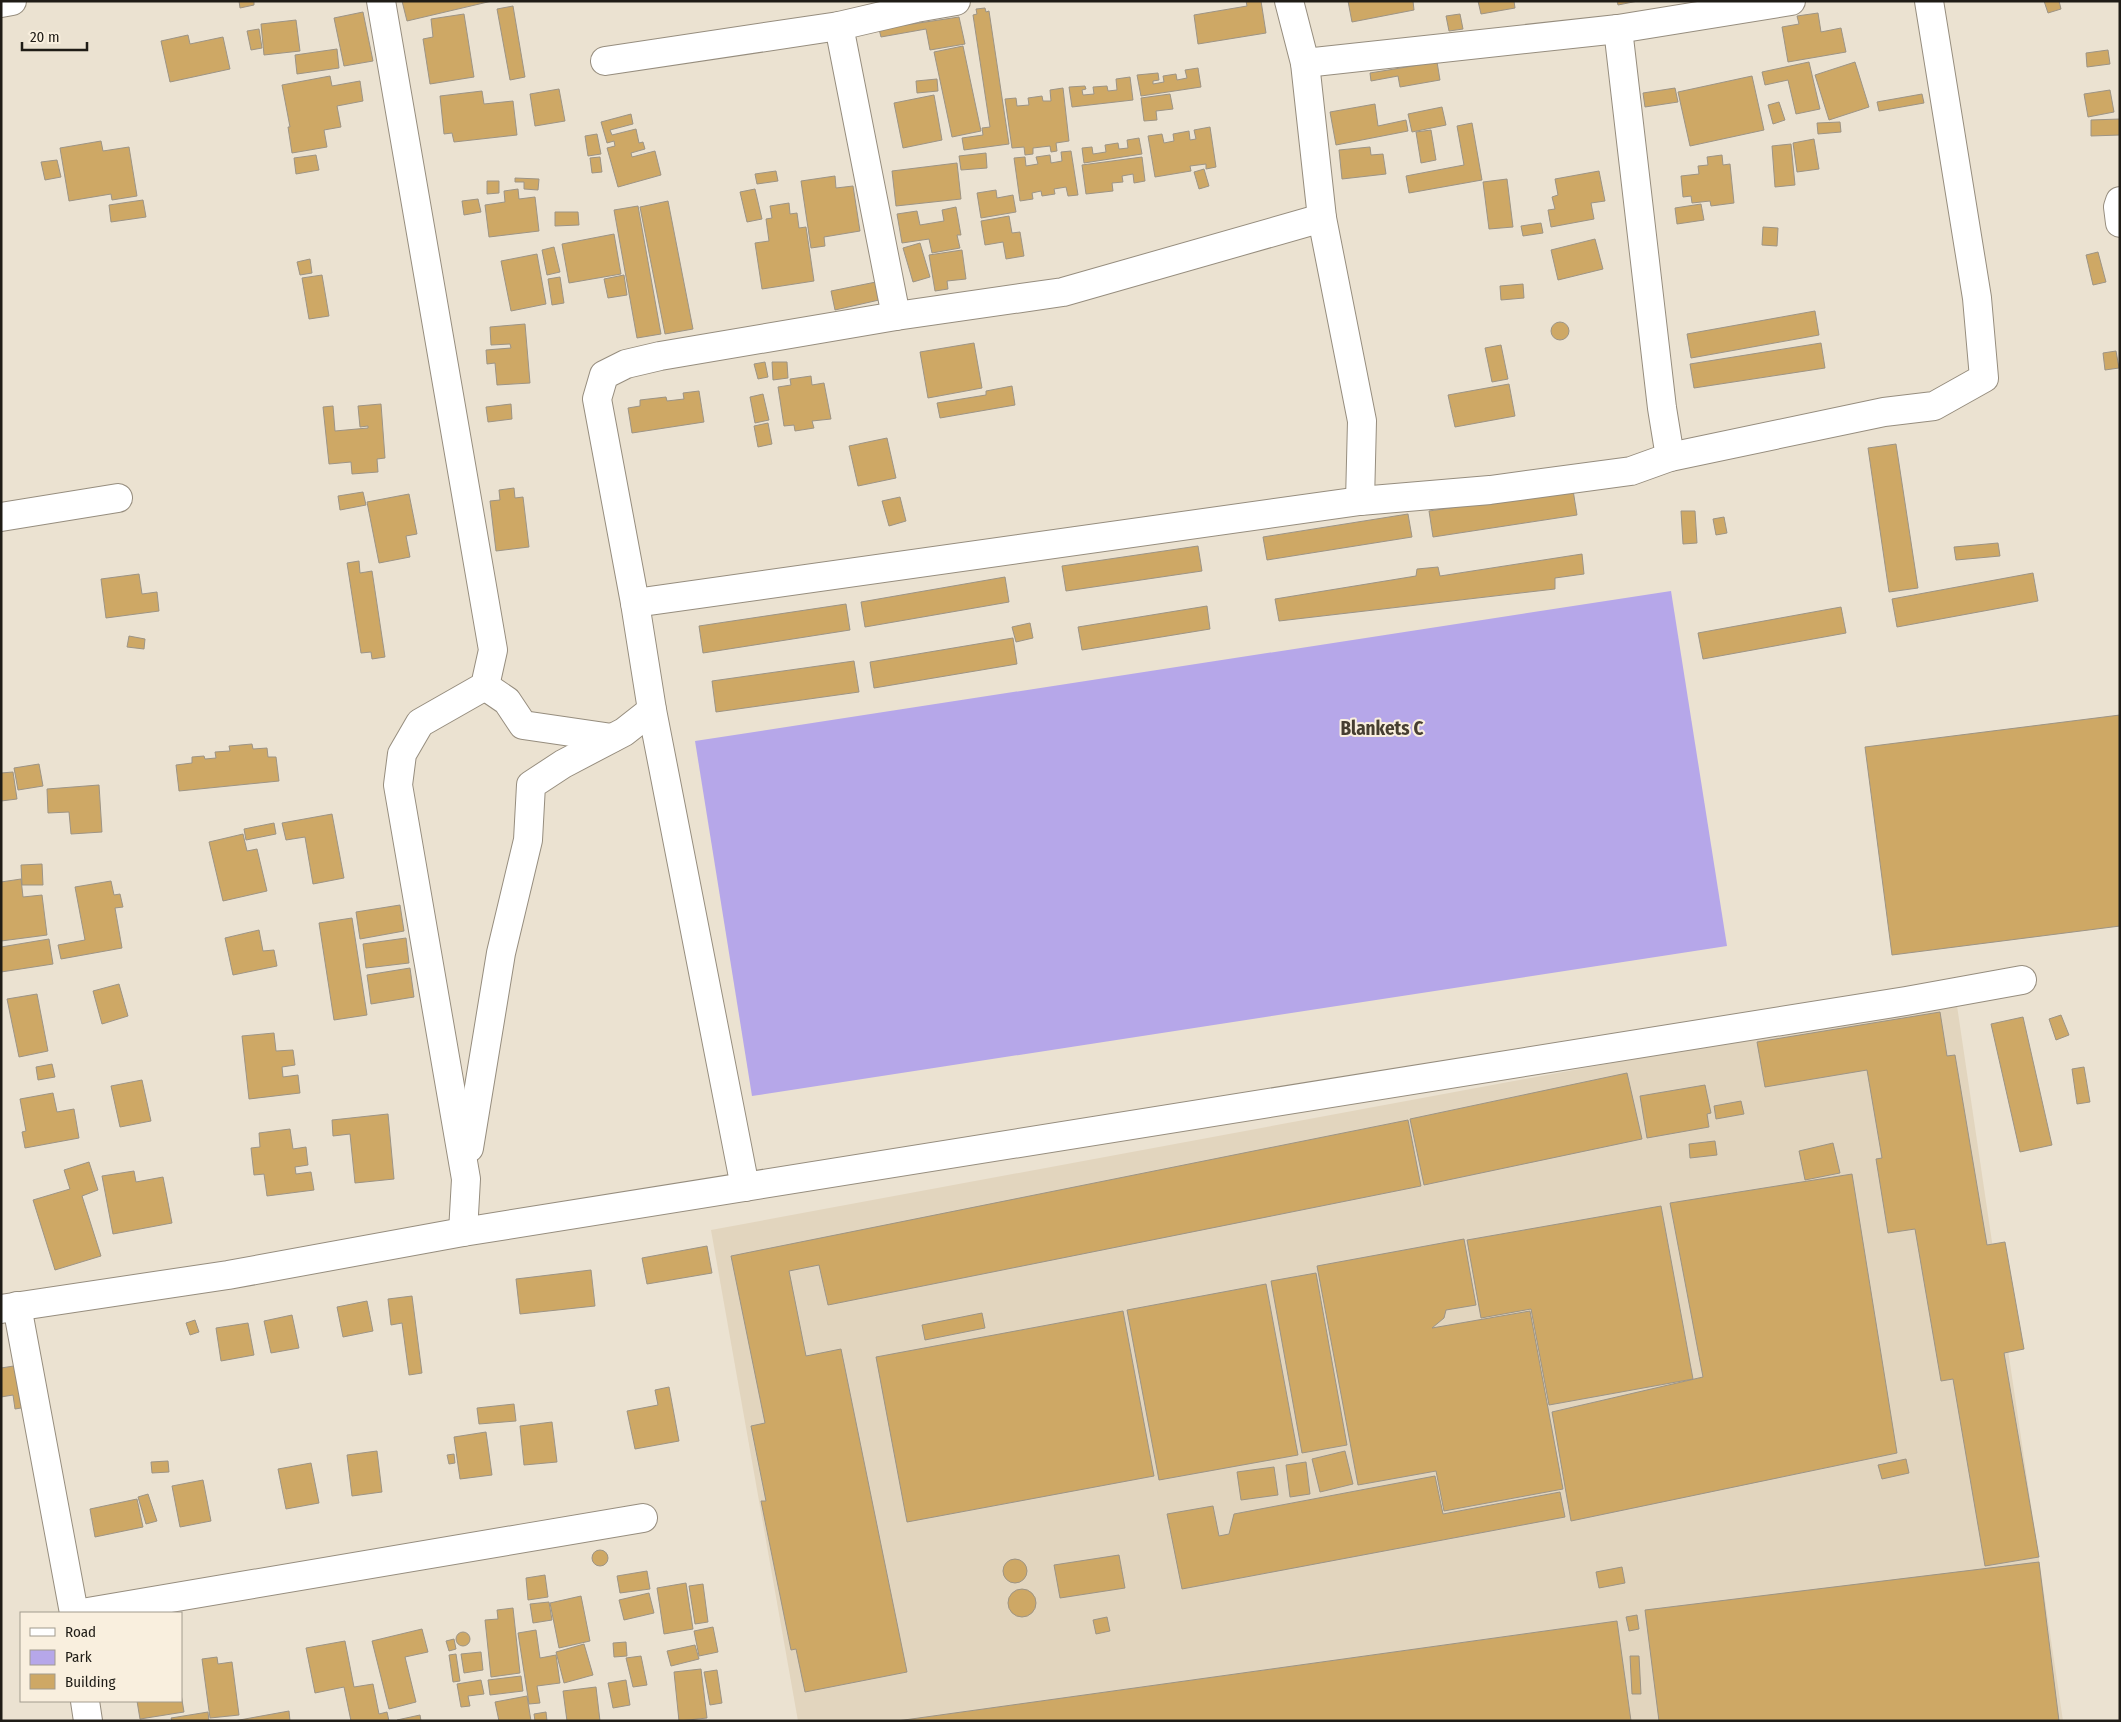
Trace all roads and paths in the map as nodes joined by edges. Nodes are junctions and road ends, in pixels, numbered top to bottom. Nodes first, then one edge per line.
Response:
1 (12, 1) edge
2 (381, 1) edge
3 (956, 1) edge
4 (1289, 1) edge
5 (1791, 1) edge
6 (1929, 1) edge
7 (1, 3) edge
8 (839, 26) junction
9 (1618, 30) junction
10 (605, 61) dead end
11 (1305, 62) junction
12 (2120, 201) edge
13 (1322, 218) junction
14 (2120, 223) edge
15 (896, 316) junction
16 (1670, 457) junction
17 (118, 498) dead end
18 (1360, 501) junction
19 (1, 517) edge
20 (635, 603) junction
21 (485, 686) junction
22 (652, 710) junction
23 (612, 738) junction
24 (2022, 980) dead end
25 (466, 1179) junction
26 (745, 1187) junction
27 (463, 1232) junction
28 (5, 1307) edge
29 (643, 1518) dead end
30 (74, 1612) edge
31 (88, 1612) edge
32 (86, 1702) edge
33 (88, 1721) edge

1 - 7 street
2 - 21 street
3 - 8 street
4 - 11 street
5 - 9 street
6 - 16 street
8 - 10 street
8 - 15 street
9 - 11 street
9 - 16 street
11 - 13 street
12 - 14 street
13 - 15 street
13 - 18 street
15 - 20 street
16 - 18 street
17 - 19 street
18 - 20 street
20 - 22 street
21 - 23 street
21 - 25 street
22 - 23 street
22 - 26 street
23 - 25 street
24 - 26 street
25 - 27 street
26 - 27 street
27 - 28 street
28 - 30 street
29 - 31 street
32 - 33 street

